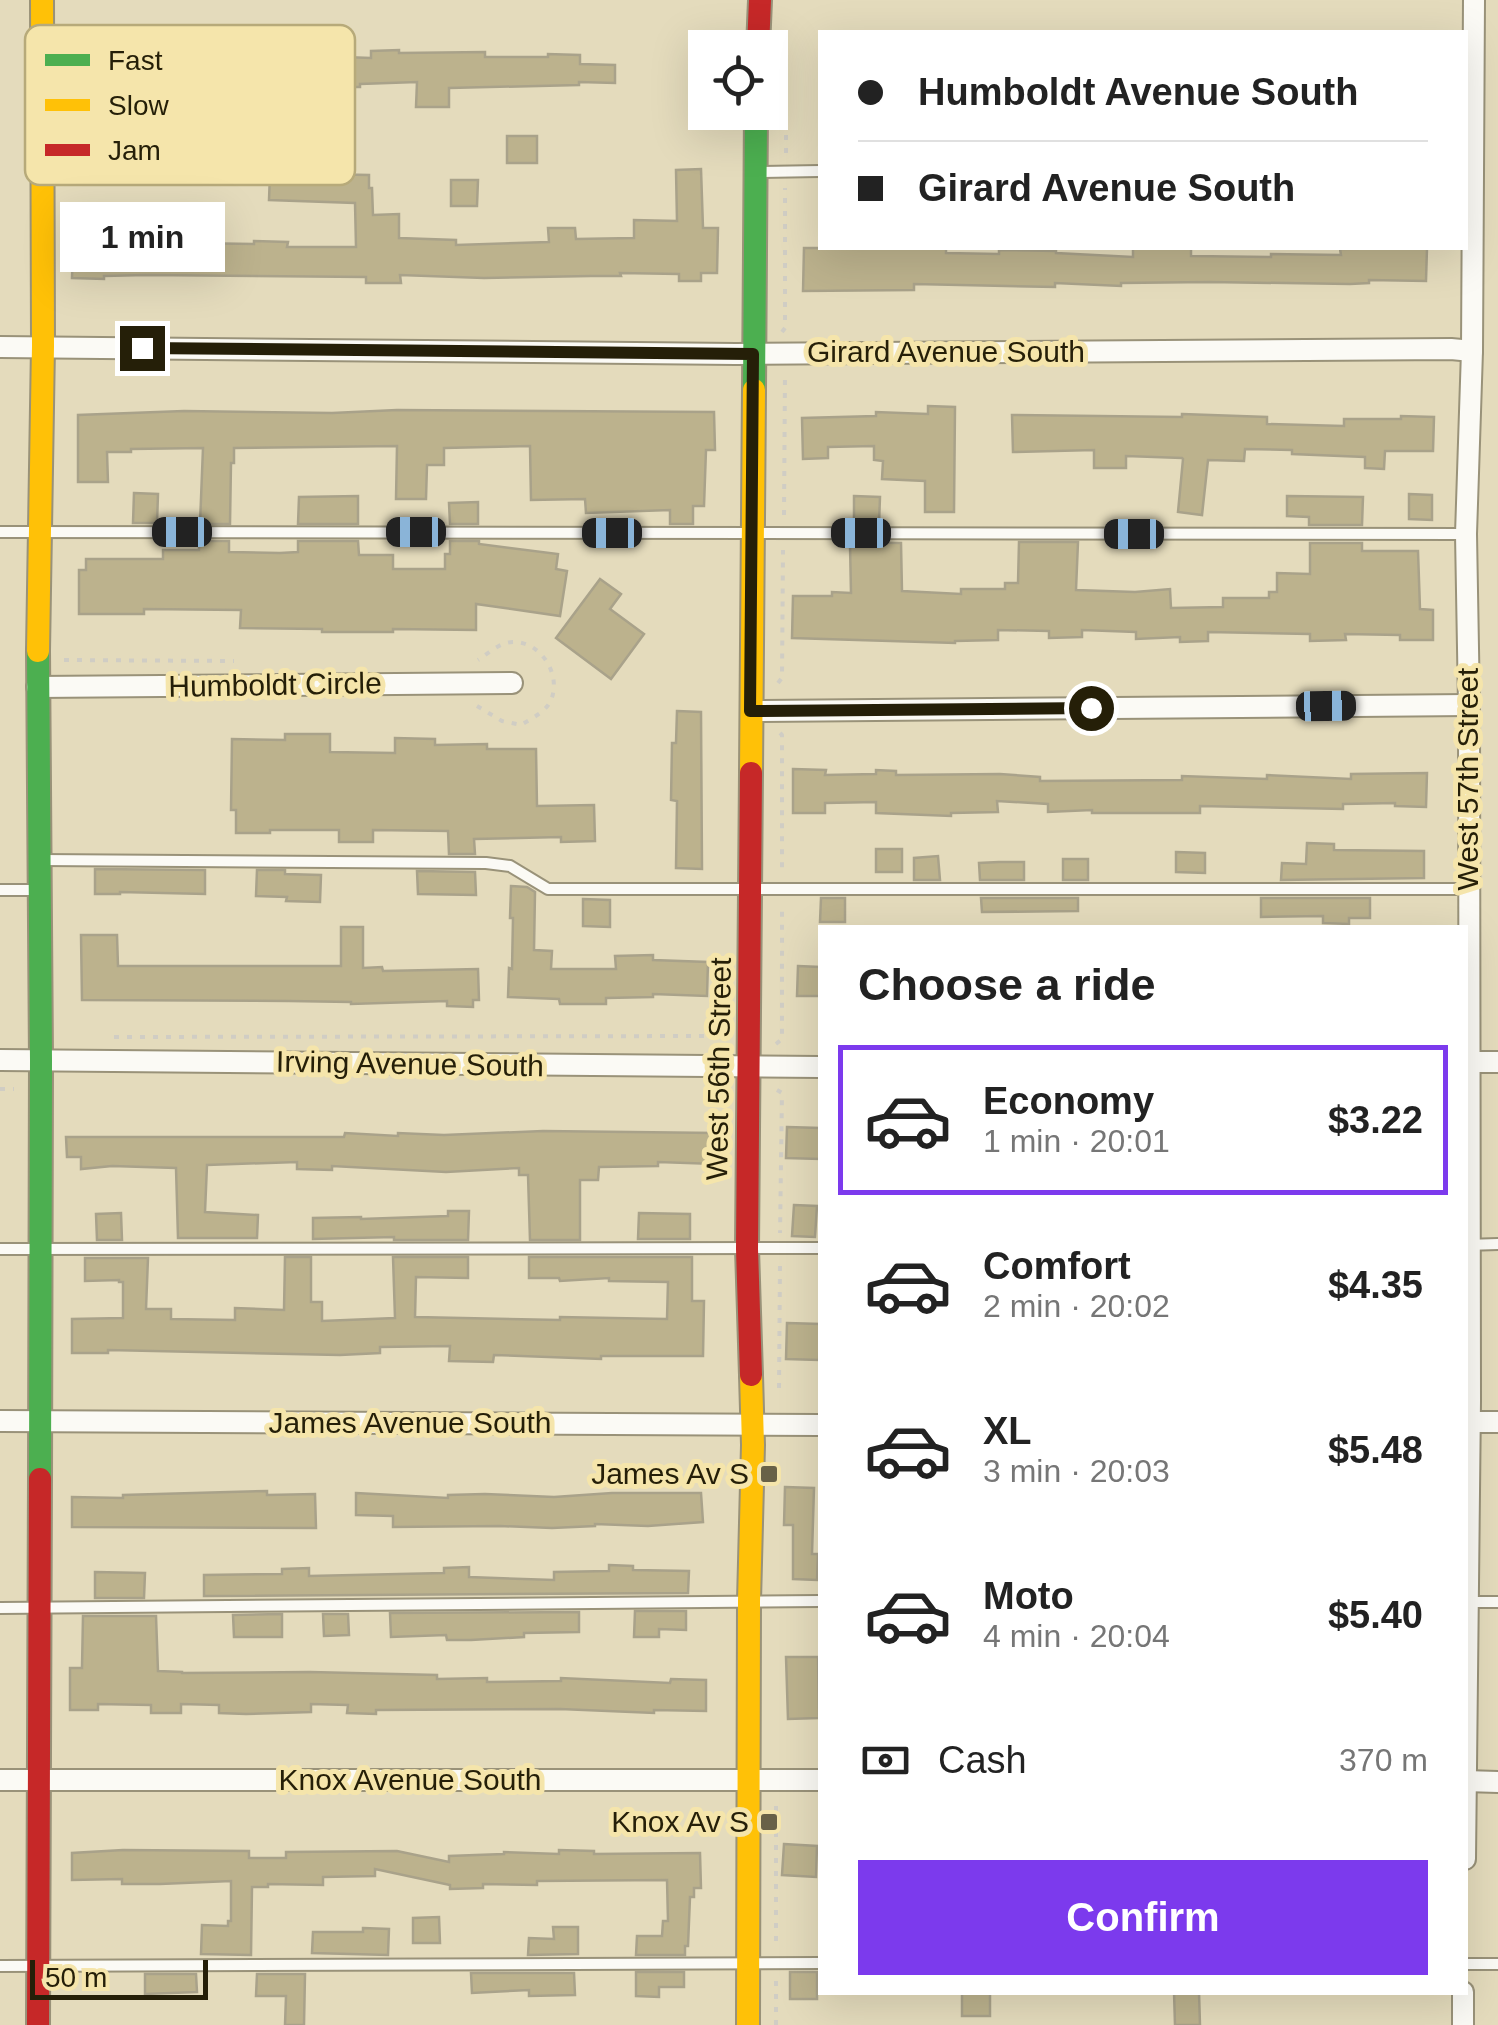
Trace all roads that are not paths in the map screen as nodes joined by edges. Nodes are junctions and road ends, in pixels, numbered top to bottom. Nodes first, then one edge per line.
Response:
1 (42, 0) edge
2 (760, 0) edge
3 (1474, 0) edge
4 (42, 25) edge
5 (759, 30) edge
6 (755, 130) edge
7 (818, 171) edge
8 (754, 172) junction
9 (43, 185) edge
10 (44, 346) junction
11 (0, 347) edge
12 (1472, 350) junction
13 (753, 354) junction
14 (0, 532) edge
15 (40, 532) junction
16 (752, 533) junction
17 (1466, 534) junction
18 (512, 683) dead end
19 (37, 688) junction
20 (1469, 705) junction
21 (750, 711) junction
22 (39, 860) junction
23 (751, 889) junction
24 (1468, 889) junction
25 (0, 890) edge
26 (39, 890) junction
27 (1468, 925) edge
28 (0, 1060) edge
29 (41, 1060) junction
30 (1468, 1062) edge
31 (1498, 1062) edge
32 (818, 1067) edge
33 (749, 1068) junction
34 (1498, 1244) edge
35 (1468, 1245) edge
36 (818, 1248) edge
37 (748, 1249) junction
38 (0, 1250) edge
39 (41, 1250) junction
40 (0, 1421) edge
41 (41, 1421) junction
42 (1468, 1422) edge
43 (1498, 1422) edge
44 (752, 1425) junction
45 (818, 1425) edge
46 (750, 1601) junction
47 (818, 1602) edge
48 (1468, 1602) edge
49 (1498, 1602) edge
50 (0, 1608) edge
51 (40, 1608) junction
52 (0, 1780) edge
53 (39, 1780) junction
54 (748, 1780) junction
55 (818, 1780) edge
56 (1468, 1781) edge
57 (1498, 1782) edge
58 (749, 1963) junction
59 (818, 1963) edge
60 (1468, 1964) edge
61 (1498, 1964) edge
62 (0, 1966) edge
63 (38, 1966) junction
64 (1463, 1995) edge
65 (38, 2025) edge
66 (748, 2025) edge
67 (1463, 2025) edge

1 - 4 street
2 - 5 street
3 - 12 street, West 57th Street
6 - 8 street, West 56th Street
7 - 8 lane
8 - 13 street, West 56th Street
9 - 10 street
10 - 11 street, Girard Avenue South
10 - 13 street, Girard Avenue South
10 - 15 street
12 - 13 street, Girard Avenue South
12 - 17 street, West 57th Street
13 - 16 street, West 56th Street
14 - 15 lane
15 - 16 lane
15 - 19 street
16 - 17 lane
16 - 21 street, West 56th Street
17 - 20 street, West 57th Street
18 - 19 street, Humboldt Circle
19 - 22 street
20 - 21 street
20 - 24 street, West 57th Street
21 - 23 street, West 56th Street
22 - 23 lane
22 - 26 street
23 - 24 lane
23 - 33 street, West 56th Street
24 - 27 street, West 57th Street
25 - 26 lane
26 - 29 street
28 - 29 street, Irving Avenue South
29 - 33 street, Irving Avenue South
29 - 39 street
30 - 31 street
32 - 33 street, Irving Avenue South
33 - 37 street, West 56th Street
34 - 35 lane
36 - 37 lane
37 - 39 lane
37 - 44 street, West 56th Street
38 - 39 lane
39 - 41 street
40 - 41 street, James Avenue South
41 - 44 street, James Avenue South
41 - 51 street
42 - 43 street
44 - 45 street, James Avenue South
44 - 46 street, West 56th Street
46 - 47 lane
46 - 51 lane
46 - 54 street, West 56th Street
48 - 49 lane
50 - 51 lane
51 - 53 street
52 - 53 street, Knox Avenue South
53 - 54 street, Knox Avenue South
53 - 63 street
54 - 55 street, Knox Avenue South
54 - 58 street, West 56th Street
56 - 57 street
58 - 59 lane
58 - 63 lane
58 - 66 street, West 56th Street
60 - 61 lane
62 - 63 lane
63 - 65 street
64 - 67 street

